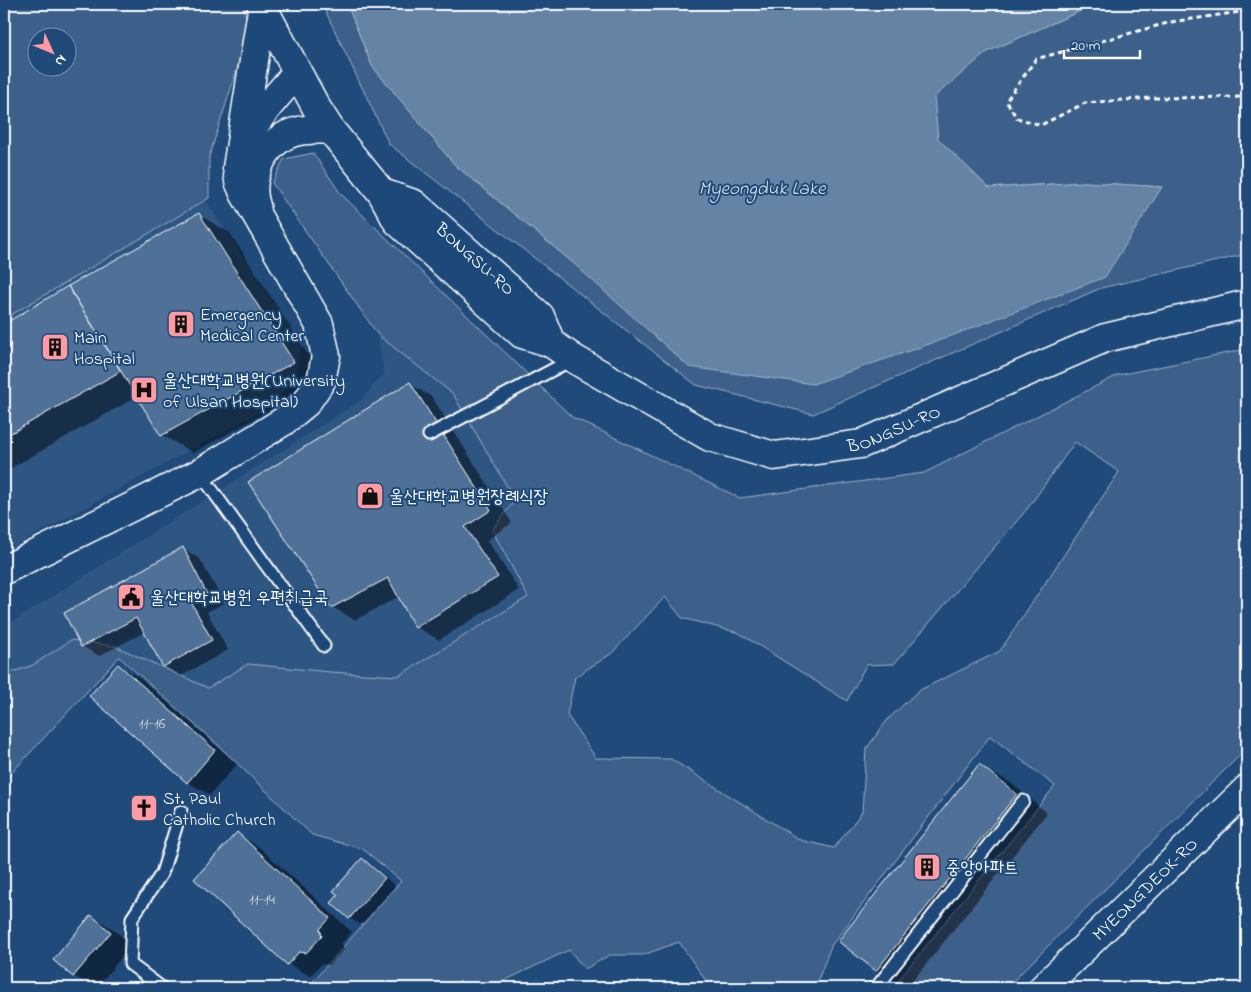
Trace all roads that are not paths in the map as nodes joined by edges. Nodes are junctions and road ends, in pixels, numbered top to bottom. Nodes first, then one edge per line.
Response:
1 (261, 7) edge
2 (297, 73) junction
3 (330, 129) junction
4 (239, 156) junction
5 (262, 224) junction
6 (1245, 305) edge
7 (574, 359) junction
8 (429, 435) dead end
9 (200, 473) junction
10 (4, 570) edge
11 (324, 646) dead end
12 (1247, 789) edge
13 (1023, 801) dead end
14 (181, 811) dead end
15 (162, 988) edge
16 (876, 988) edge
17 (1043, 988) edge

1 - 2 street, BONGSU-RO
1 - 4 street
2 - 3 street, BONGSU-RO
2 - 4 street
3 - 5 street
3 - 7 street, BONGSU-RO
4 - 5 street
5 - 9 street
6 - 7 street, BONGSU-RO
7 - 8 lane
9 - 10 street
9 - 11 lane
12 - 17 street, MYEONGDEOK-RO
13 - 16 lane
14 - 15 lane

